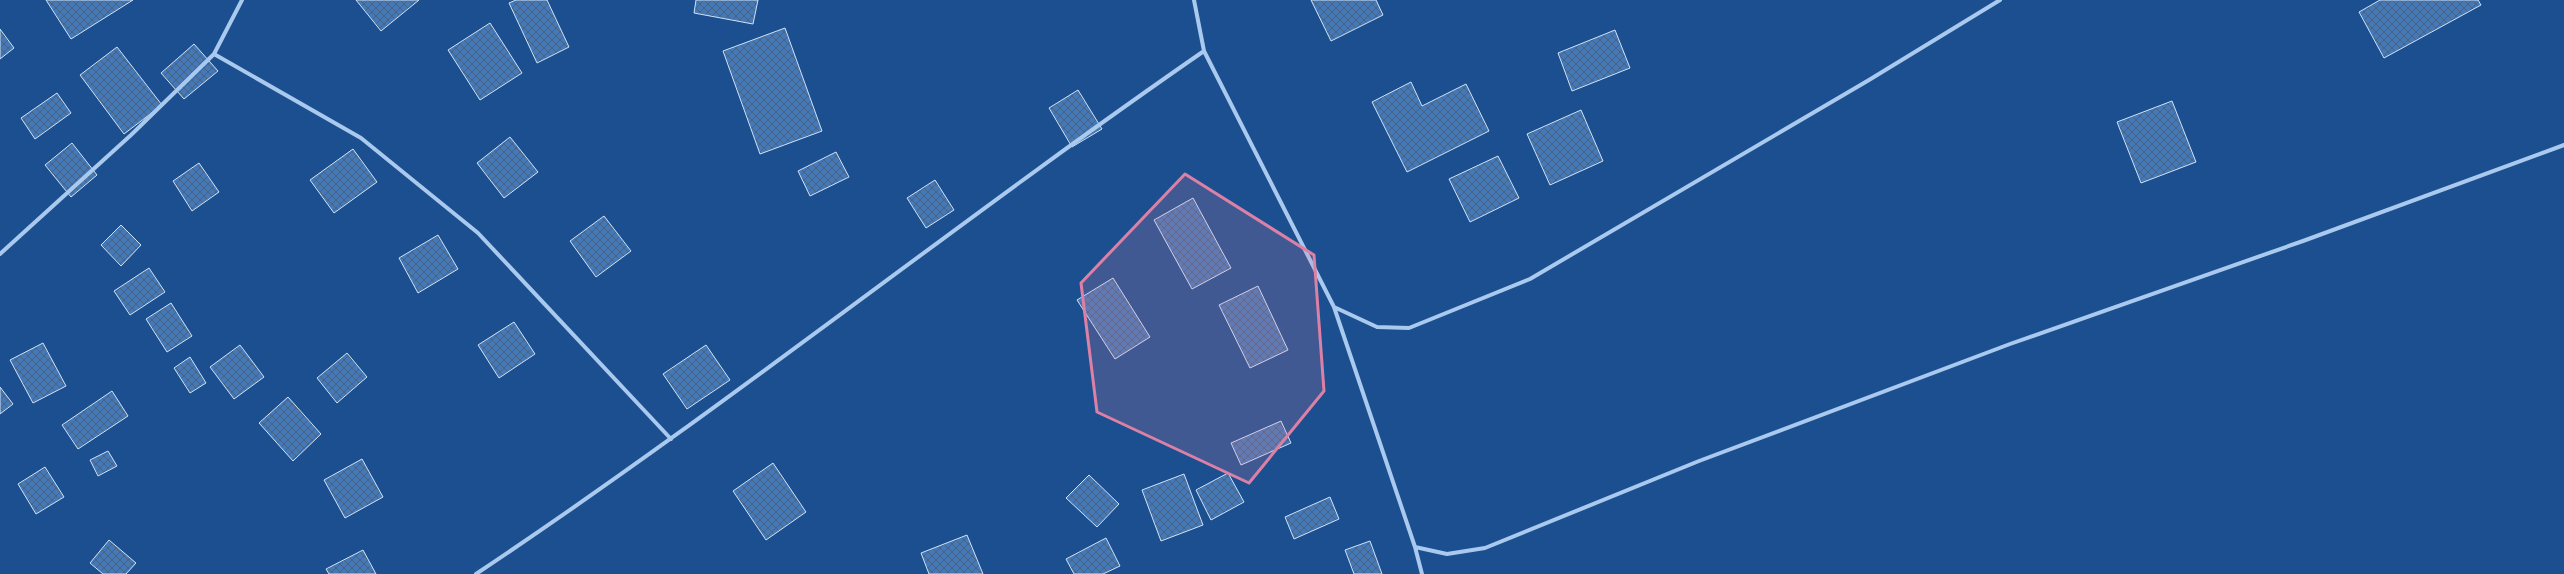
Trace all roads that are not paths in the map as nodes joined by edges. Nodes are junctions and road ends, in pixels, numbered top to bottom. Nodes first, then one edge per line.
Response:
1 (242, 0) edge
2 (1194, 0) edge
3 (2000, 0) edge
4 (1204, 51) junction
5 (214, 54) junction
6 (2564, 145) edge
7 (0, 254) edge
8 (1334, 307) junction
9 (671, 439) junction
10 (1415, 547) junction
11 (476, 574) edge
12 (1422, 574) edge

1 - 5 street
2 - 4 street
3 - 8 street
4 - 8 street
4 - 9 street
5 - 7 street
5 - 9 street
6 - 10 street
8 - 10 street
9 - 11 street
10 - 12 street

